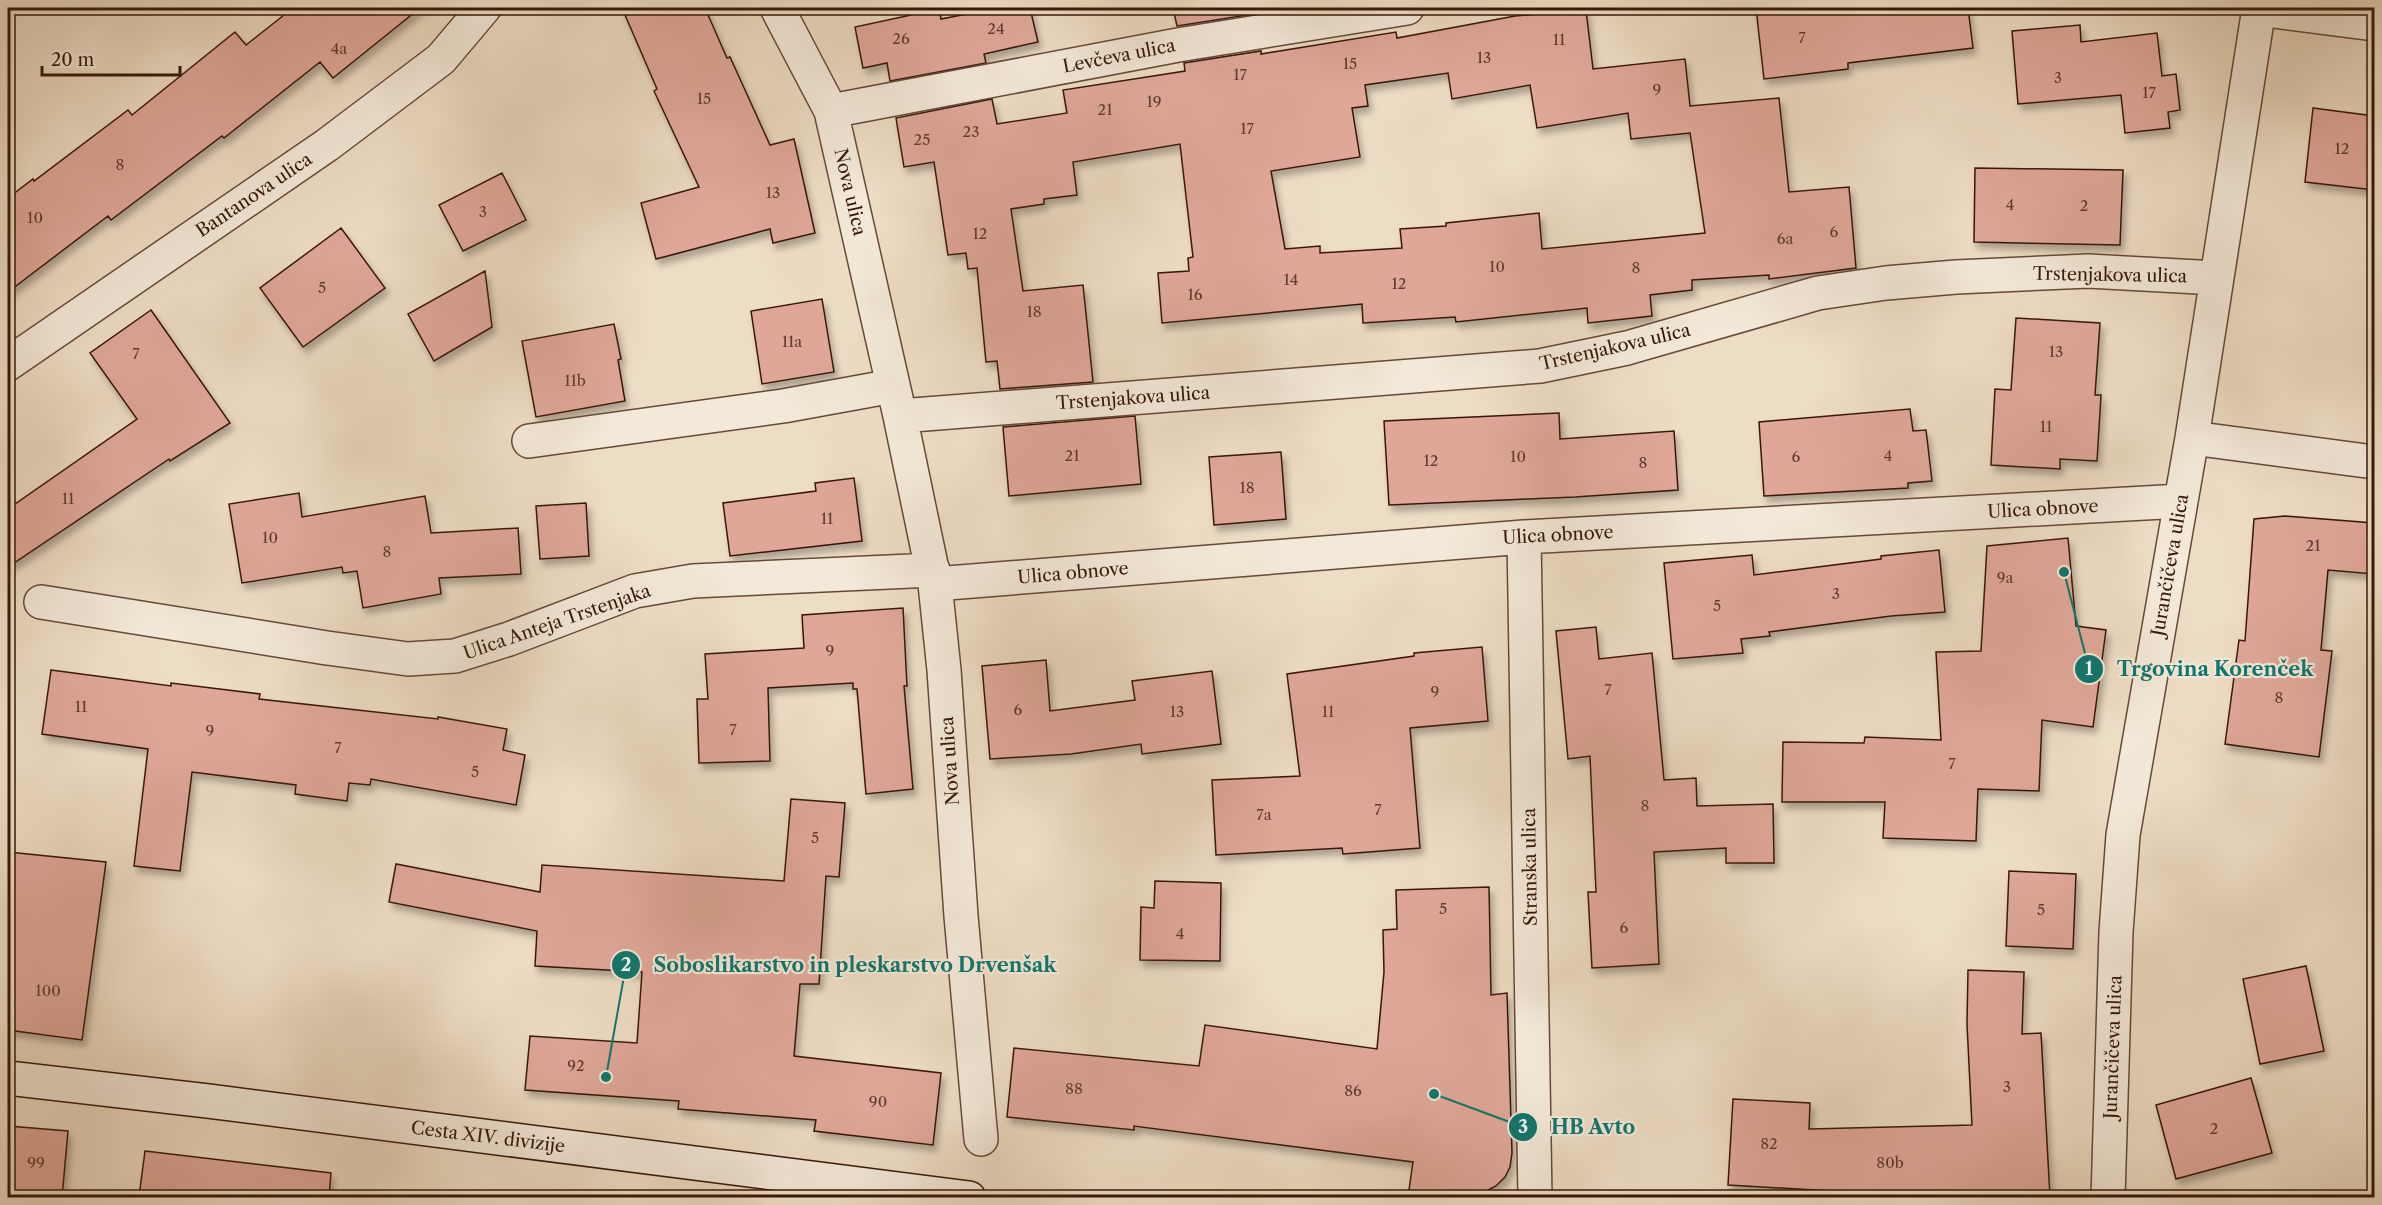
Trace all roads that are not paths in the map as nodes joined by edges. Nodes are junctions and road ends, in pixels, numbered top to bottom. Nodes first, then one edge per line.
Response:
1 (484, 8) edge
2 (777, 8) edge
3 (1407, 8) edge
4 (2259, 8) edge
5 (2374, 24) edge
6 (831, 111) junction
7 (2217, 278) junction
8 (8, 364) edge
9 (897, 401) junction
10 (2192, 438) junction
11 (529, 441) dead end
12 (2374, 462) edge
13 (2181, 501) junction
14 (1524, 537) junction
15 (934, 577) junction
16 (41, 602) dead end
17 (8, 1078) edge
18 (981, 1139) dead end
19 (969, 1197) edge
20 (1535, 1197) edge
21 (2108, 1197) edge

1 - 8 street, Bantanova ulica
2 - 6 street, Nova ulica
3 - 6 street, Levčeva ulica
4 - 5 street
4 - 7 street, Jurančičeva ulica
6 - 9 street, Nova ulica
7 - 9 street, Trstenjakova ulica
7 - 10 street, Jurančičeva ulica
9 - 11 street
9 - 15 street, Nova ulica
10 - 12 street
10 - 13 street, Jurančičeva ulica
13 - 14 street, Ulica obnove
13 - 21 street, Jurančičeva ulica
14 - 15 street, Ulica obnove
14 - 20 street, Stranska ulica
15 - 16 street, Ulica Anteja Trstenjaka
15 - 18 street, Nova ulica
17 - 19 street, Cesta XIV. divizije

